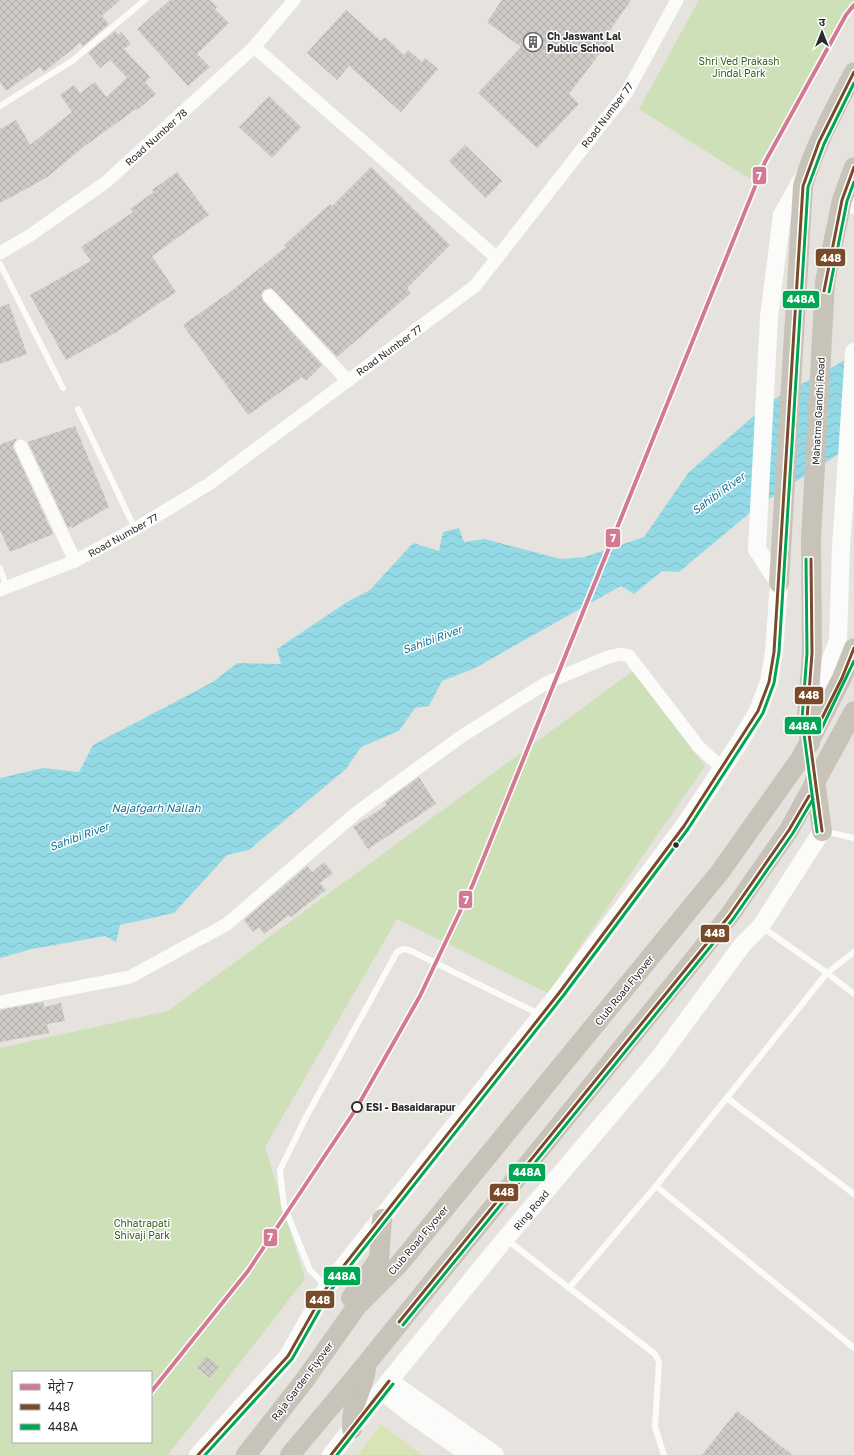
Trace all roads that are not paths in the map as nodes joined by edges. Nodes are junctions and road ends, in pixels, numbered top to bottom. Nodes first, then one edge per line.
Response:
1 (145, 0) edge
2 (294, 0) edge
3 (677, 0) edge
4 (254, 47) junction
5 (854, 72) edge
6 (0, 106) edge
7 (809, 167) junction
8 (853, 169) edge
9 (854, 204) edge
10 (0, 252) edge
11 (497, 258) junction
12 (0, 264) edge
13 (269, 296) dead end
14 (854, 352) edge
15 (348, 381) junction
16 (63, 388) dead end
17 (78, 408) dead end
18 (21, 446) dead end
19 (135, 529) junction
20 (75, 561) junction
21 (0, 568) edge
22 (779, 583) junction
23 (4, 589) edge
24 (854, 648) edge
25 (854, 711) edge
26 (807, 719) junction
27 (722, 768) junction
28 (822, 831) junction
29 (854, 838) edge
30 (761, 926) junction
31 (854, 952) edge
32 (827, 973) junction
33 (854, 994) edge
34 (0, 1002) edge
35 (542, 1016) junction
36 (727, 1098) junction
37 (656, 1186) junction
38 (854, 1194) edge
39 (382, 1219) junction
40 (505, 1239) junction
41 (327, 1287) junction
42 (569, 1288) junction
43 (357, 1306) joint
44 (854, 1348) edge
45 (320, 1358) junction
46 (363, 1368) junction
47 (385, 1386) junction
48 (352, 1429) junction
49 (198, 1455) edge
50 (246, 1455) edge
51 (290, 1455) edge
52 (331, 1455) edge
53 (470, 1455) edge
54 (495, 1455) edge
55 (664, 1455) edge

1 - 6 lane
2 - 4 street, Road Number 78
3 - 11 street, Road Number 77
4 - 10 street, Road Number 78
4 - 11 street
5 - 7 main road
7 - 22 main road
7 - 22 main road
8 - 9 main road
8 - 26 main road, Mahatma Gandhi Road
11 - 15 street, Road Number 77
12 - 16 lane
13 - 15 street
14 - 26 main road
15 - 19 street, Road Number 77
17 - 19 lane
18 - 20 street
19 - 20 street, Road Number 77
20 - 23 street, Road Number 77
21 - 23 lane
22 - 27 main road
24 - 43 main road, Club Road Flyover
25 - 46 main road
26 - 28 main road, Mahatma Gandhi Road
27 - 34 street
27 - 35 main road
28 - 29 lane
28 - 30 main road, Ring Road
30 - 32 lane
30 - 40 main road, Ring Road
31 - 32 lane
32 - 33 lane
32 - 36 lane
35 - 39 main road
35 - 41 lane
36 - 37 lane
36 - 38 lane
37 - 42 lane
37 - 44 lane
39 - 41 main road
39 - 45 main road
40 - 42 lane
40 - 47 main road, Ring Road
41 - 49 main road
42 - 55 lane
43 - 45 main road, Raja Garden Flyover
45 - 50 main road, Raja Garden Flyover
46 - 48 main road
46 - 51 main road
47 - 48 main road, Ring Road
47 - 53 main road
47 - 54 main road
48 - 52 main road, Ring Road

